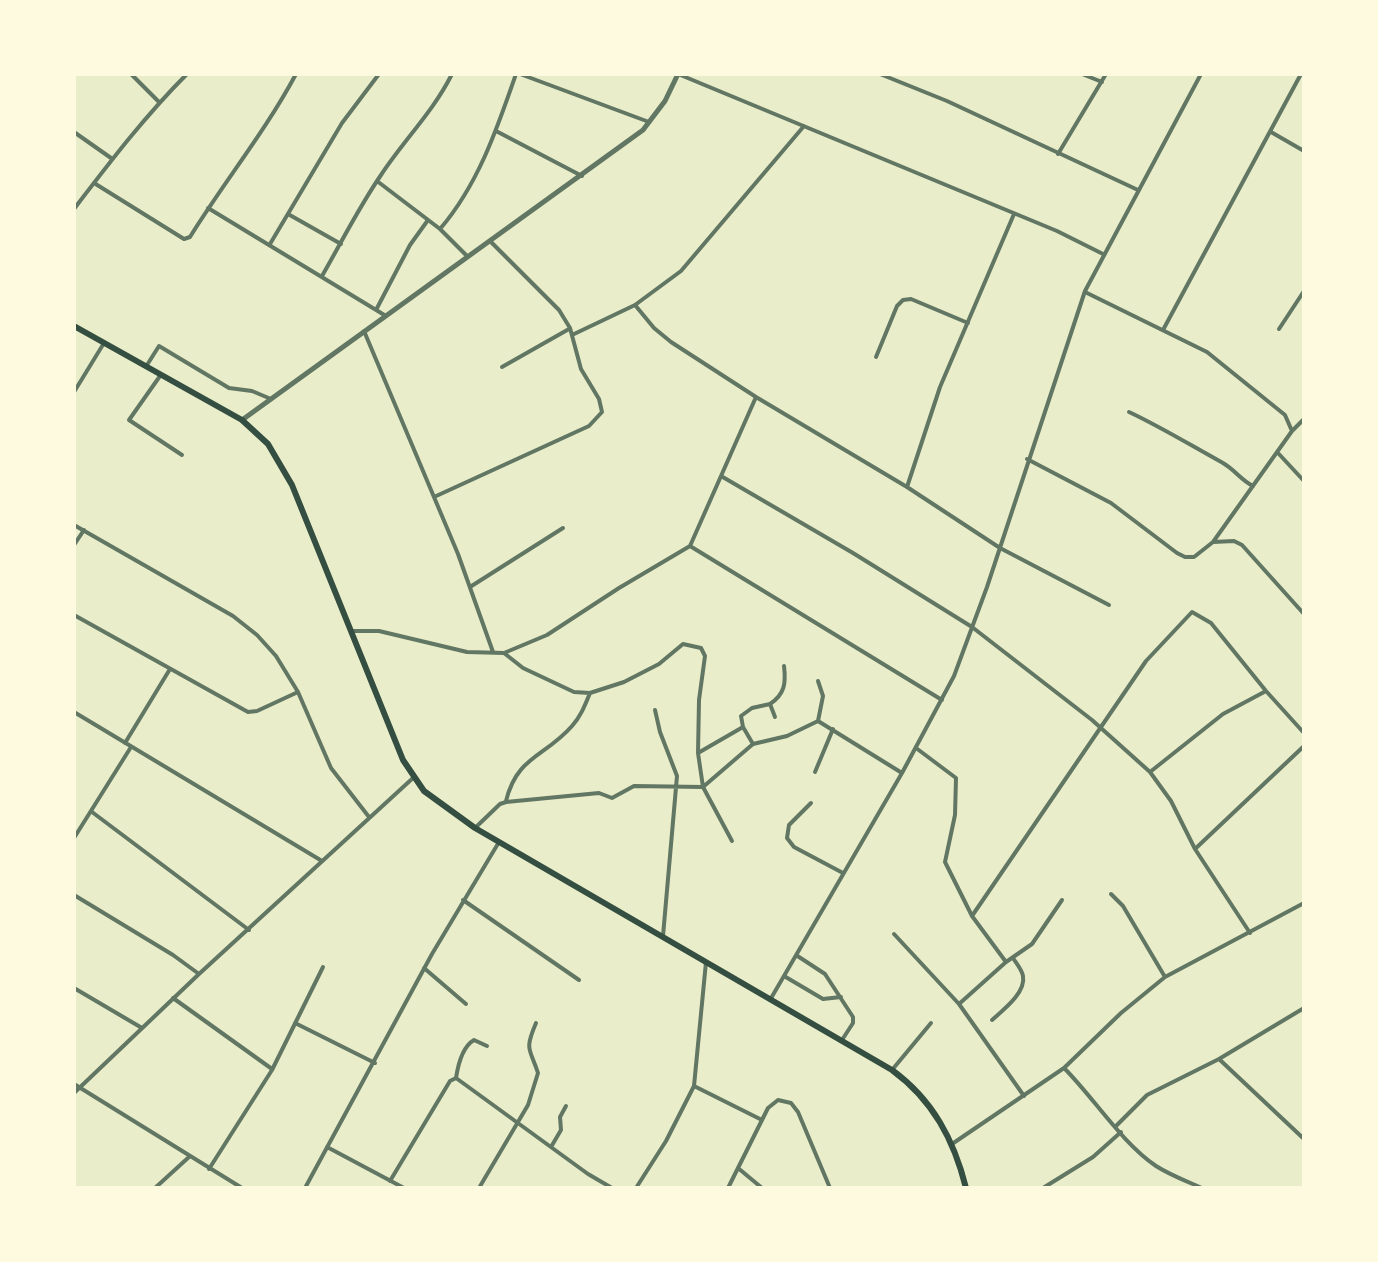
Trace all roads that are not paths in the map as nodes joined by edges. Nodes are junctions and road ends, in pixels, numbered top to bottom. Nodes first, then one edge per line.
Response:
1 (131, 74) edge
2 (187, 74) edge
3 (296, 74) edge
4 (379, 74) edge
5 (452, 74) edge
6 (518, 74) edge
7 (678, 74) edge
8 (880, 74) edge
9 (1082, 74) edge
10 (1106, 74) edge
11 (1201, 74) edge
12 (1301, 74) edge
13 (1102, 82) junction
14 (159, 102) junction
15 (650, 123) junction
16 (804, 126) junction
17 (496, 131) junction
18 (74, 132) edge
19 (1271, 132) junction
20 (1304, 151) edge
21 (1058, 154) junction
22 (111, 158) junction
23 (582, 176) junction
24 (377, 181) junction
25 (94, 183) junction
26 (1138, 190) junction
27 (208, 208) junction
28 (74, 209) edge
29 (288, 214) junction
30 (1014, 214) junction
31 (428, 220) junction
32 (440, 229) junction
33 (490, 241) junction
34 (270, 244) junction
35 (341, 244) junction
36 (1103, 254) junction
37 (468, 257) junction
38 (322, 276) junction
39 (1085, 291) junction
40 (1304, 291) edge
41 (635, 305) junction
42 (376, 310) junction
43 (386, 316) junction
44 (968, 323) junction
45 (74, 326) edge
46 (570, 328) junction
47 (1279, 329) dead end
48 (1163, 330) junction
49 (364, 331) junction
50 (572, 335) junction
51 (104, 343) junction
52 (876, 357) dead end
53 (147, 365) junction
54 (502, 367) dead end
55 (162, 374) junction
56 (74, 392) edge
57 (756, 397) junction
58 (272, 399) junction
59 (1129, 412) dead end
60 (1304, 419) edge
61 (242, 420) junction
62 (1292, 431) junction
63 (1278, 453) junction
64 (182, 455) dead end
65 (1027, 459) junction
66 (721, 476) junction
67 (1304, 481) edge
68 (1253, 486) junction
69 (907, 487) junction
70 (434, 497) junction
71 (74, 525) edge
72 (563, 528) dead end
73 (84, 530) junction
74 (1213, 542) junction
75 (74, 545) edge
76 (690, 546) junction
77 (1000, 548) junction
78 (470, 587) junction
79 (1109, 605) dead end
80 (1304, 614) edge
81 (74, 615) edge
82 (972, 627) junction
83 (352, 631) junction
84 (493, 653) junction
85 (504, 653) junction
86 (784, 666) dead end
87 (170, 669) junction
88 (818, 681) dead end
89 (1266, 691) junction
90 (298, 692) junction
91 (590, 693) junction
92 (942, 700) junction
93 (770, 704) junction
94 (655, 710) dead end
95 (74, 712) edge
96 (775, 717) dead end
97 (818, 721) junction
98 (743, 727) junction
99 (1101, 728) junction
100 (833, 729) junction
101 (1304, 733) edge
102 (753, 744) junction
103 (128, 745) junction
104 (1304, 746) edge
105 (916, 748) junction
106 (698, 753) junction
107 (815, 772) dead end
108 (1150, 772) junction
109 (902, 773) junction
110 (413, 778) junction
111 (703, 787) junction
112 (676, 788) junction
113 (506, 802) junction
114 (811, 803) dead end
115 (92, 812) junction
116 (369, 817) junction
117 (475, 828) junction
118 (74, 838) edge
119 (732, 841) dead end
120 (499, 842) junction
121 (1195, 849) junction
122 (322, 861) junction
123 (843, 873) junction
124 (1111, 894) dead end
125 (74, 895) edge
126 (463, 900) junction
127 (1062, 900) dead end
128 (1304, 903) edge
129 (972, 916) junction
130 (249, 930) junction
131 (1250, 933) junction
132 (894, 934) dead end
133 (663, 936) junction
134 (796, 955) junction
135 (1013, 958) junction
136 (706, 962) junction
137 (1006, 962) junction
138 (323, 967) dead end
139 (424, 968) junction
140 (199, 974) junction
141 (784, 976) junction
142 (1165, 977) junction
143 (579, 980) dead end
144 (74, 988) edge
145 (841, 997) junction
146 (173, 998) junction
147 (770, 1000) junction
148 (466, 1004) dead end
149 (959, 1004) junction
150 (1304, 1008) edge
151 (992, 1020) dead end
152 (295, 1023) junction
153 (536, 1023) dead end
154 (931, 1023) dead end
155 (142, 1028) junction
156 (842, 1040) junction
157 (487, 1046) dead end
158 (1219, 1059) junction
159 (375, 1063) junction
160 (1064, 1068) junction
161 (272, 1070) junction
162 (892, 1070) junction
163 (456, 1078) junction
164 (74, 1084) edge
165 (694, 1086) junction
166 (80, 1088) junction
167 (74, 1093) edge
168 (1024, 1096) junction
169 (566, 1106) dead end
170 (762, 1120) junction
171 (517, 1123) junction
172 (1116, 1126) junction
173 (1121, 1132) junction
174 (1304, 1139) edge
175 (952, 1144) junction
176 (327, 1147) junction
177 (551, 1147) junction
178 (189, 1157) junction
179 (738, 1168) junction
180 (209, 1169) junction
181 (390, 1181) junction
182 (155, 1188) edge
183 (242, 1188) edge
184 (305, 1188) edge
185 (404, 1188) edge
186 (479, 1188) edge
187 (612, 1188) edge
188 (636, 1188) edge
189 (728, 1188) edge
190 (762, 1188) edge
191 (830, 1188) edge
192 (966, 1188) edge
193 (1043, 1188) edge
194 (1202, 1188) edge

1 - 14 street
2 - 14 street
3 - 27 street
4 - 29 street
5 - 24 street
6 - 15 street
6 - 17 street
7 - 15 street
7 - 16 street
8 - 21 street
9 - 13 street
10 - 13 street
11 - 26 street
12 - 19 street
13 - 21 street
14 - 22 street
15 - 23 street
16 - 30 street
16 - 41 street
17 - 23 street
17 - 32 street
18 - 22 street
19 - 20 street
19 - 48 street
21 - 26 street
22 - 25 street
23 - 33 street
24 - 31 street
24 - 35 street
25 - 27 street
25 - 28 street
26 - 36 street
27 - 34 street
29 - 34 street
29 - 35 street
30 - 36 street
30 - 44 street
31 - 32 street
31 - 42 street
32 - 37 street
33 - 37 street
33 - 46 street
34 - 38 street
35 - 38 street
36 - 39 street
37 - 43 street
38 - 42 street
39 - 48 street
39 - 65 street
40 - 47 street
41 - 50 street
41 - 57 street
42 - 43 street
43 - 49 street
44 - 52 street
44 - 69 street
45 - 51 main road
46 - 50 street
46 - 54 street
48 - 62 street
49 - 58 street
49 - 70 street
50 - 70 street
51 - 53 main road
51 - 56 street
53 - 55 main road
53 - 58 street
55 - 61 main road
55 - 64 street
57 - 66 street
57 - 69 street
58 - 61 street
59 - 68 street
60 - 62 street
61 - 83 main road
62 - 63 street
63 - 67 street
63 - 68 street
65 - 74 street
65 - 77 street
66 - 76 street
66 - 82 street
68 - 74 street
69 - 77 street
70 - 78 street
71 - 73 street
72 - 78 street
73 - 75 street
73 - 90 street
74 - 80 street
76 - 85 street
76 - 92 street
77 - 79 street
77 - 82 street
78 - 84 street
81 - 87 street
82 - 92 street
82 - 99 street
83 - 84 street
83 - 110 main road
84 - 85 street
85 - 91 street
86 - 93 street
87 - 90 street
87 - 103 street
88 - 97 street
89 - 99 street
89 - 101 street
89 - 108 street
90 - 116 street
91 - 106 street
91 - 113 street
92 - 105 street
93 - 96 street
93 - 98 street
94 - 112 street
95 - 103 street
97 - 100 street
97 - 102 street
98 - 102 street
98 - 106 street
99 - 108 street
99 - 129 street
100 - 107 street
100 - 109 street
102 - 111 street
103 - 115 street
103 - 122 street
104 - 121 street
105 - 109 street
105 - 129 street
106 - 111 street
108 - 121 street
109 - 123 street
110 - 116 street
110 - 117 main road
111 - 112 street
111 - 119 street
112 - 113 street
112 - 133 street
113 - 117 street
114 - 123 street
115 - 118 street
115 - 130 street
116 - 122 street
117 - 120 main road
120 - 126 street
120 - 133 main road
121 - 131 street
122 - 130 street
123 - 134 street
124 - 142 street
125 - 140 street
126 - 139 street
126 - 143 street
127 - 135 street
128 - 131 street
129 - 137 street
130 - 140 street
131 - 142 street
132 - 149 street
133 - 136 main road
134 - 141 street
134 - 145 street
135 - 137 street
135 - 151 street
136 - 147 main road
136 - 165 street
137 - 149 street
138 - 152 street
139 - 148 street
139 - 159 street
140 - 146 street
141 - 145 street
141 - 147 street
142 - 160 street
144 - 155 street
145 - 156 street
146 - 155 street
146 - 161 street
147 - 156 main road
149 - 168 street
150 - 158 street
152 - 159 street
152 - 161 street
153 - 171 street
154 - 162 street
155 - 166 street
156 - 162 main road
157 - 163 street
158 - 172 street
158 - 174 street
159 - 176 street
160 - 168 street
160 - 172 street
161 - 180 street
162 - 175 main road
163 - 171 street
163 - 181 street
164 - 166 street
165 - 170 street
165 - 188 street
166 - 167 street
166 - 178 street
168 - 175 street
169 - 177 street
170 - 179 street
170 - 191 street
171 - 177 street
171 - 186 street
172 - 173 street
173 - 193 street
173 - 194 street
175 - 192 main road
176 - 181 street
176 - 184 street
177 - 187 street
178 - 180 street
178 - 182 street
179 - 189 street
179 - 190 street
180 - 183 street
181 - 185 street

